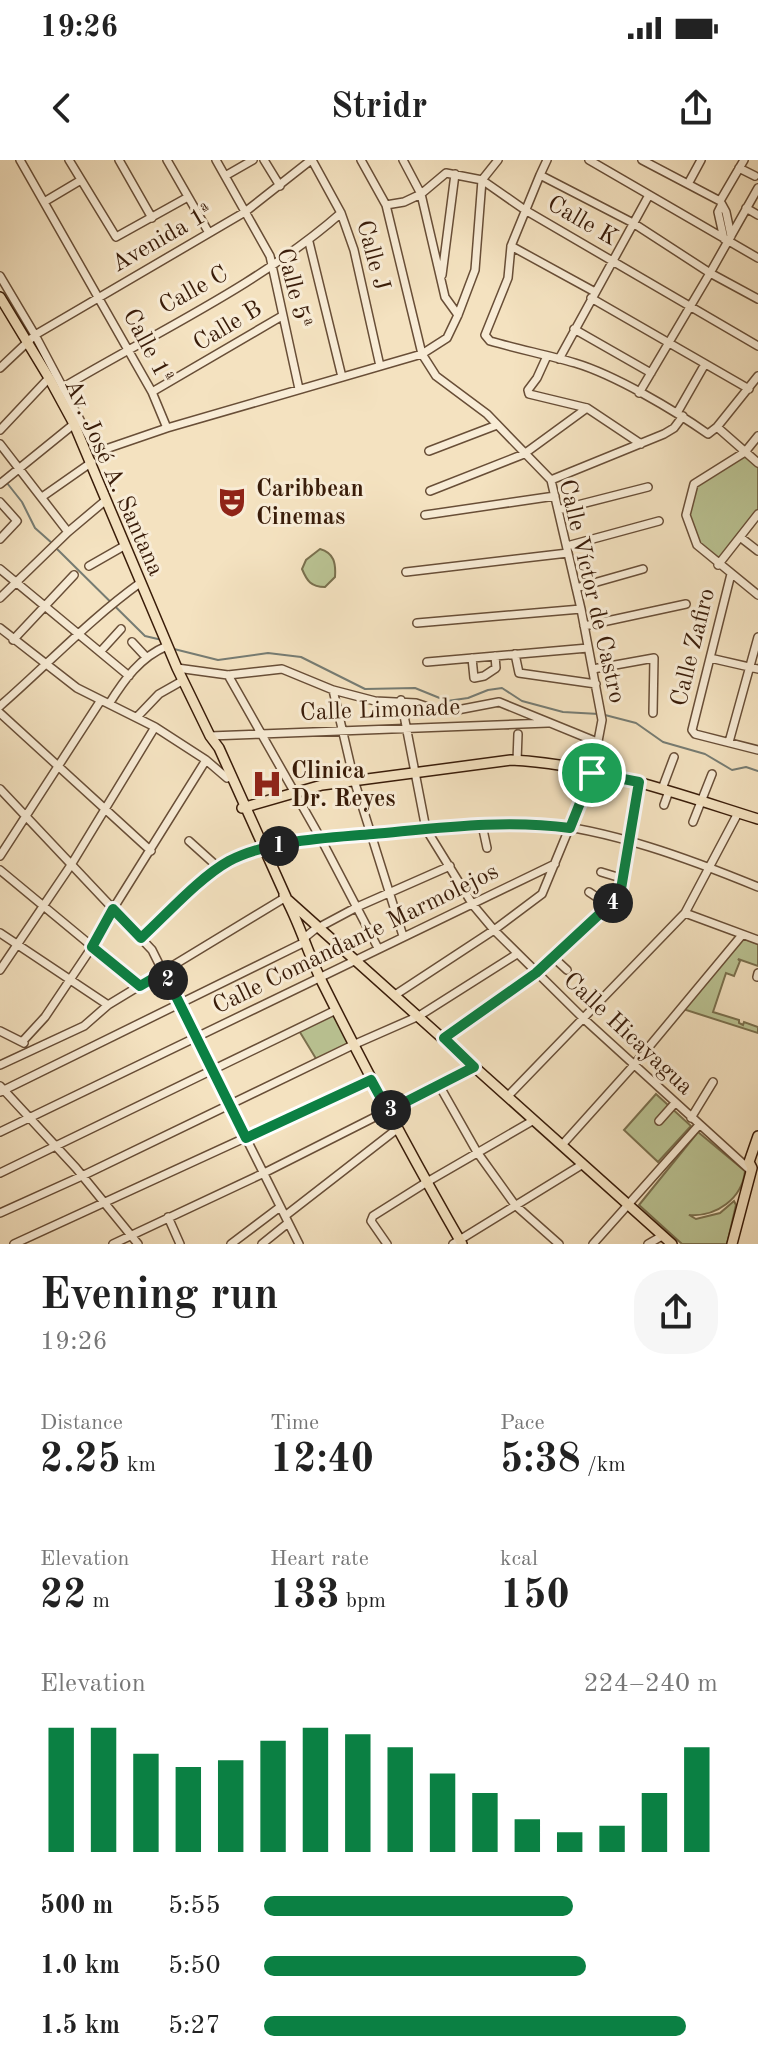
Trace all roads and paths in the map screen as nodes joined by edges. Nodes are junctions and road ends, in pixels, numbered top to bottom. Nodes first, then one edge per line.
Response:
1 (20, 160) edge
2 (69, 160) edge
3 (119, 160) edge
4 (167, 160) edge
5 (216, 160) edge
6 (253, 160) edge
7 (264, 160) edge
8 (312, 160) edge
9 (361, 160) edge
10 (403, 160) edge
11 (498, 160) edge
12 (547, 160) edge
13 (589, 160) edge
14 (642, 160) edge
15 (701, 160) edge
16 (742, 164) edge
17 (455, 174) junction
18 (540, 175) junction
19 (225, 176) junction
20 (755, 176) dead end
21 (81, 180) junction
22 (482, 180) junction
23 (688, 184) junction
24 (280, 186) junction
25 (758, 188) edge
26 (421, 194) junction
27 (649, 195) junction
28 (188, 197) junction
29 (44, 202) junction
30 (720, 204) junction
31 (386, 205) junction
32 (746, 208) junction
33 (525, 210) junction
34 (245, 212) junction
35 (341, 213) junction
36 (758, 215) edge
37 (152, 218) junction
38 (633, 223) junction
39 (209, 233) junction
40 (727, 239) junction
41 (309, 242) junction
42 (511, 246) junction
43 (758, 258) edge
44 (612, 260) junction
45 (273, 267) junction
46 (710, 273) junction
47 (0, 276) edge
48 (442, 282) junction
49 (593, 295) junction
50 (99, 297) junction
51 (758, 299) edge
52 (1, 303) edge
53 (689, 306) junction
54 (458, 315) junction
55 (282, 316) junction
56 (574, 329) junction
57 (31, 337) junction
58 (668, 343) junction
59 (758, 346) edge
60 (127, 349) junction
61 (422, 354) junction
62 (547, 356) junction
63 (559, 359) junction
64 (705, 364) junction
65 (380, 366) junction
66 (0, 368) edge
67 (651, 373) junction
68 (758, 376) edge
69 (342, 377) junction
70 (49, 378) junction
71 (60, 389) junction
72 (299, 389) junction
73 (749, 389) junction
74 (152, 392) junction
75 (639, 393) junction
76 (587, 408) junction
77 (680, 414) junction
78 (74, 424) junction
79 (497, 425) junction
80 (717, 427) junction
81 (167, 428) junction
82 (0, 430) edge
83 (758, 436) edge
84 (0, 444) edge
85 (641, 444) junction
86 (429, 451) dead end
87 (745, 452) junction
88 (524, 454) junction
89 (92, 462) junction
90 (758, 463) edge
91 (21, 468) junction
92 (551, 480) junction
93 (3, 482) edge
94 (648, 487) dead end
95 (430, 491) dead end
96 (555, 496) junction
97 (42, 497) junction
98 (106, 500) junction
99 (0, 502) edge
100 (558, 510) junction
101 (758, 514) edge
102 (425, 515) dead end
103 (659, 521) dead end
104 (68, 532) junction
105 (740, 537) junction
106 (0, 539) edge
107 (124, 546) junction
108 (567, 549) junction
109 (758, 551) edge
110 (718, 565) junction
111 (89, 566) dead end
112 (0, 569) edge
113 (643, 569) dead end
114 (406, 572) dead end
115 (731, 574) junction
116 (74, 575) dead end
117 (15, 582) junction
118 (140, 583) junction
119 (576, 588) junction
120 (758, 595) edge
121 (0, 598) edge
122 (686, 604) dead end
123 (44, 607) junction
124 (581, 609) junction
125 (417, 623) dead end
126 (584, 626) junction
127 (0, 629) edge
128 (121, 629) dead end
129 (79, 635) junction
130 (758, 637) edge
131 (13, 640) junction
132 (132, 642) dead end
133 (165, 642) junction
134 (588, 648) junction
135 (101, 651) junction
136 (515, 654) junction
137 (495, 656) junction
138 (146, 657) junction
139 (472, 658) junction
140 (710, 658) junction
141 (427, 662) dead end
142 (47, 666) junction
143 (748, 667) junction
144 (177, 668) junction
145 (593, 669) junction
146 (758, 669) edge
147 (228, 675) junction
148 (129, 676) junction
149 (182, 681) junction
150 (596, 684) junction
151 (333, 690) junction
152 (401, 700) junction
153 (105, 702) junction
154 (0, 706) edge
155 (0, 713) edge
156 (653, 713) dead end
157 (137, 717) junction
158 (551, 723) junction
159 (155, 727) junction
160 (406, 728) junction
161 (342, 730) junction
162 (261, 733) junction
163 (518, 734) dead end
164 (210, 736) junction
165 (597, 742) junction
166 (729, 742) junction
167 (758, 750) edge
168 (674, 757) dead end
169 (206, 760) junction
170 (517, 761) junction
171 (58, 767) junction
172 (414, 772) junction
173 (592, 773) junction
174 (712, 774) dead end
175 (227, 778) junction
176 (354, 780) junction
177 (639, 782) junction
178 (0, 789) edge
179 (666, 790) junction
180 (294, 793) junction
181 (701, 801) junction
182 (664, 805) dead end
183 (243, 808) junction
184 (105, 811) junction
185 (738, 813) junction
186 (26, 817) junction
187 (758, 819) edge
188 (693, 822) dead end
189 (482, 825) junction
190 (570, 828) junction
191 (426, 829) junction
192 (370, 835) junction
193 (321, 839) junction
194 (189, 841) dead end
195 (630, 843) junction
196 (487, 848) dead end
197 (262, 849) junction
198 (151, 851) junction
199 (0, 856) edge
200 (555, 864) junction
201 (71, 865) junction
202 (450, 866) junction
203 (711, 867) junction
204 (219, 868) junction
205 (0, 870) edge
206 (601, 872) dead end
207 (624, 879) junction
208 (758, 887) edge
209 (388, 892) junction
210 (589, 892) dead end
211 (286, 897) junction
212 (473, 905) junction
213 (44, 906) junction
214 (610, 906) junction
215 (357, 907) junction
216 (113, 909) junction
217 (685, 913) junction
218 (321, 928) junction
219 (494, 930) junction
220 (0, 933) edge
221 (742, 935) junction
222 (403, 936) junction
223 (141, 938) junction
224 (304, 940) junction
225 (758, 940) edge
226 (17, 944) junction
227 (92, 947) junction
228 (378, 948) junction
229 (517, 954) junction
230 (554, 958) junction
231 (356, 960) junction
232 (0, 970) edge
233 (567, 970) dead end
234 (164, 972) junction
235 (536, 973) junction
236 (319, 977) junction
237 (70, 979) junction
238 (140, 986) junction
239 (395, 995) junction
240 (108, 1005) junction
241 (180, 1006) junction
242 (336, 1010) junction
243 (419, 1016) junction
244 (584, 1019) junction
245 (0, 1031) edge
246 (195, 1037) junction
247 (444, 1038) junction
248 (22, 1042) junction
249 (353, 1045) junction
250 (33, 1048) junction
251 (0, 1065) edge
252 (633, 1066) junction
253 (474, 1067) junction
254 (213, 1072) junction
255 (371, 1080) junction
256 (713, 1082) dead end
257 (439, 1085) junction
258 (1, 1090) edge
259 (508, 1096) junction
260 (675, 1103) junction
261 (229, 1105) junction
262 (388, 1111) junction
263 (29, 1118) junction
264 (691, 1118) junction
265 (534, 1120) junction
266 (659, 1121) dead end
267 (699, 1125) junction
268 (397, 1129) junction
269 (0, 1132) edge
270 (758, 1136) edge
271 (246, 1138) junction
272 (562, 1145) junction
273 (56, 1146) junction
274 (477, 1152) junction
275 (758, 1159) edge
276 (583, 1164) junction
277 (752, 1171) edge
278 (0, 1173) edge
279 (264, 1173) junction
280 (82, 1176) junction
281 (427, 1182) junction
282 (105, 1203) junction
283 (515, 1205) junction
284 (280, 1207) junction
285 (628, 1207) junction
286 (0, 1213) edge
287 (168, 1217) junction
288 (287, 1219) junction
289 (131, 1234) junction
290 (662, 1236) junction
291 (458, 1243) edge
292 (14, 1244) edge
293 (113, 1244) edge
294 (138, 1244) edge
295 (180, 1244) edge
296 (231, 1244) edge
297 (262, 1244) edge
298 (299, 1244) edge
299 (387, 1244) edge
300 (559, 1244) edge
301 (593, 1244) edge
302 (648, 1244) edge
303 (672, 1244) edge
304 (732, 1244) edge

1 - 29 street, Calle 1ª
2 - 21 street
3 - 37 street
4 - 28 street
5 - 19 street, Calle 5ª
6 - 19 street
7 - 24 street
8 - 24 street, Avenida 1ª
8 - 35 street, Calle J
9 - 31 street
10 - 26 street
11 - 22 street
12 - 18 street
13 - 27 street
14 - 23 street
15 - 23 street
16 - 20 street
16 - 30 street
17 - 22 street, Calle K
17 - 26 street
17 - 48 street
18 - 33 street
18 - 38 street
19 - 34 street, Calle 5ª
21 - 29 street
21 - 37 street
22 - 33 street, Calle K
22 - 54 street
23 - 30 street
24 - 34 street, Avenida 1ª
25 - 32 street
26 - 31 street
26 - 48 street
27 - 38 street
27 - 40 street
28 - 37 street
28 - 39 street
29 - 50 street, Calle 1ª
30 - 40 street
31 - 61 street
32 - 36 street
32 - 40 street
33 - 42 street
33 - 44 street, Calle K
34 - 39 street, Avenida 1ª
34 - 45 street, Calle 5ª
35 - 41 street, Calle C
35 - 65 street, Calle J
38 - 44 street
38 - 46 street
39 - 50 street, Avenida 1ª
40 - 43 street
40 - 46 street
41 - 45 street, Calle C
41 - 69 street
42 - 49 street
42 - 62 street
44 - 49 street
44 - 53 street, Calle K
45 - 55 street, Calle 5ª
45 - 60 street, Calle C
46 - 51 street
46 - 53 street
47 - 57 street
48 - 54 street
49 - 56 street
49 - 58 street
50 - 57 street, Avenida 1ª
50 - 60 street, Calle 1ª
52 - 57 main road, Av. José A. Santana
53 - 58 street
53 - 59 street, Calle K
54 - 61 street
55 - 72 street, Calle 5ª
55 - 74 street, Calle B
56 - 63 street
56 - 67 street
57 - 66 street, Avenida 1ª
57 - 70 main road, Av. José A. Santana
57 - 71 street
58 - 64 street
58 - 67 street
60 - 71 street, Calle C
60 - 74 street, Calle 1ª
61 - 65 street
61 - 79 street, Calle Víctor de Castro
62 - 63 street
62 - 76 street
63 - 75 street
64 - 73 street
64 - 77 street
65 - 69 street
67 - 75 street
68 - 73 street
69 - 72 street
70 - 71 main road, Av. José A. Santana
70 - 82 street
71 - 78 main road, Av. José A. Santana
71 - 81 street
72 - 81 street
73 - 80 street
74 - 81 street, Calle 1ª
75 - 77 street
76 - 85 street
76 - 88 street
77 - 80 street
77 - 85 street
78 - 89 main road, Av. José A. Santana
78 - 91 street
79 - 86 street
79 - 88 street, Calle Víctor de Castro
80 - 87 street
83 - 87 street
84 - 91 street
85 - 92 street
87 - 90 street
87 - 110 street
88 - 92 street, Calle Víctor de Castro
88 - 95 street
89 - 97 street
89 - 98 main road, Av. José A. Santana
91 - 93 street
91 - 97 street
92 - 96 street, Calle Víctor de Castro
94 - 100 street
96 - 100 street, Calle Víctor de Castro
96 - 102 street
97 - 104 street
98 - 104 street
98 - 107 main road, Av. José A. Santana
99 - 106 street
100 - 108 street, Calle Víctor de Castro
101 - 105 street
103 - 108 street
104 - 117 street
105 - 109 street
105 - 110 street
107 - 111 street
107 - 118 main road, Av. José A. Santana
108 - 114 street
108 - 119 street, Calle Víctor de Castro
110 - 115 street
112 - 117 street
113 - 119 street
115 - 120 street
115 - 140 street, Calle Zafiro
116 - 123 street
117 - 121 street
117 - 123 street
118 - 129 street
118 - 133 main road, Av. José A. Santana
119 - 124 street, Calle Víctor de Castro
122 - 126 street
123 - 129 street
123 - 131 street
124 - 125 street
124 - 126 street, Calle Víctor de Castro
126 - 134 street, Calle Víctor de Castro
127 - 131 street
128 - 135 street
129 - 135 street
129 - 142 street
130 - 143 street
131 - 142 street
132 - 138 street
133 - 138 street
133 - 144 main road, Av. José A. Santana
134 - 136 street
134 - 145 street, Calle Víctor de Castro
135 - 148 street
136 - 137 street
136 - 150 street
137 - 139 street
137 - 139 street
138 - 148 street
139 - 141 street
140 - 143 street
140 - 166 street, Calle Zafiro
142 - 153 street
142 - 154 street
143 - 146 street
143 - 166 street
144 - 147 street
144 - 149 main road, Av. José A. Santana
145 - 150 street, Calle Víctor de Castro
145 - 156 street
147 - 151 street
147 - 162 street
148 - 153 street
149 - 157 street
149 - 164 main road, Av. José A. Santana
150 - 165 street, Calle Víctor de Castro
151 - 152 street
151 - 161 street
152 - 158 street
152 - 160 street, Calle Hicayagua
153 - 157 street
153 - 171 street
155 - 171 street
157 - 159 street
158 - 160 street, Calle Limonade
158 - 165 street
159 - 169 street
159 - 184 street
160 - 161 street, Calle Limonade
160 - 172 street, Calle Hicayagua
161 - 162 street, Calle Limonade
161 - 176 street
162 - 164 street, Calle Limonade
162 - 180 street
163 - 170 street
164 - 175 main road
164 - 183 main road
165 - 173 street, Calle Víctor de Castro
166 - 167 street
168 - 179 street
169 - 175 street
169 - 198 street
170 - 172 main road
170 - 173 main road
171 - 184 street
171 - 186 street
172 - 176 main road
172 - 191 street, Calle Hicayagua
173 - 177 main road
173 - 190 street, Calle Víctor de Castro
174 - 181 street
175 - 183 main road
176 - 180 main road
176 - 192 street
177 - 179 main road
177 - 195 street
178 - 186 street
179 - 181 main road
179 - 182 street
180 - 183 main road
180 - 193 street
181 - 185 main road
181 - 188 street
183 - 197 main road
184 - 198 street
184 - 201 street
185 - 187 main road
185 - 203 street
186 - 199 street
186 - 201 street
189 - 190 street
189 - 191 street
189 - 196 street
190 - 195 street
190 - 200 street, Calle Víctor de Castro
191 - 192 street
191 - 202 street, Calle Hicayagua
192 - 193 street
192 - 209 street
193 - 197 street
193 - 215 street
194 - 204 street
195 - 203 street
195 - 207 street
197 - 204 street
197 - 211 main road
198 - 216 street
200 - 212 street, Calle Comandante Marmolejos
200 - 219 street, Calle Víctor de Castro
201 - 213 street
201 - 216 street
202 - 209 street
202 - 212 street, Calle Hicayagua
203 - 208 street
203 - 217 street
204 - 223 street
205 - 213 street
206 - 207 street
207 - 214 street
209 - 215 street
209 - 222 street
210 - 214 street
211 - 218 main road
211 - 224 main road
211 - 234 street
212 - 219 street, Calle Hicayagua
212 - 222 street, Calle Comandante Marmolejos
213 - 226 street
213 - 227 street
214 - 230 street
215 - 218 street
215 - 228 street
216 - 223 street
216 - 227 street
217 - 221 street
217 - 244 street
218 - 224 street
218 - 231 main road
219 - 229 street, Calle Hicayagua
219 - 239 street, Calle Víctor de Castro
220 - 226 street
221 - 225 street
221 - 252 street
222 - 228 street, Calle Comandante Marmolejos
223 - 234 street
224 - 236 main road
224 - 241 street
226 - 232 street
226 - 237 street
227 - 237 street
227 - 238 street
228 - 231 street, Calle Comandante Marmolejos
229 - 235 street, Calle Hicayagua
229 - 243 street
230 - 233 street
230 - 235 street
231 - 236 street, Calle Comandante Marmolejos
231 - 239 main road
234 - 238 street
234 - 241 street
235 - 244 street, Calle Hicayagua
235 - 247 street
236 - 242 main road
236 - 246 street, Calle Comandante Marmolejos
237 - 240 street
237 - 248 street
238 - 240 street
239 - 243 main road
240 - 250 street
241 - 246 street
241 - 258 street
242 - 249 main road
242 - 254 street
243 - 247 main road
243 - 249 street
244 - 252 street, Calle Hicayagua
244 - 259 street
245 - 248 street
246 - 254 street
246 - 263 street, Calle Comandante Marmolejos
247 - 253 main road
248 - 250 street
249 - 255 main road
249 - 261 street
250 - 251 street
252 - 260 street, Calle Hicayagua
252 - 272 street
253 - 257 street
253 - 259 main road
254 - 261 street
254 - 273 street
255 - 262 main road
255 - 271 street
256 - 264 street
257 - 262 street
257 - 274 street
258 - 263 street
259 - 265 main road
260 - 264 street, Calle Hicayagua
260 - 266 street
261 - 271 street
261 - 280 street
262 - 268 main road
262 - 279 street
263 - 269 street, Calle Comandante Marmolejos
263 - 273 street
264 - 267 street, Calle Hicayagua
265 - 272 main road
265 - 274 street
267 - 277 street, Calle Hicayagua
267 - 285 street
268 - 281 main road
268 - 288 street
270 - 277 main road
271 - 279 street
271 - 282 street
272 - 276 main road
273 - 278 street
273 - 280 street
274 - 281 street
274 - 283 street
275 - 277 main road
276 - 283 street
276 - 285 main road
277 - 304 main road
279 - 284 street
279 - 287 street
280 - 282 street
280 - 286 street
281 - 291 main road
281 - 299 street
282 - 289 street
282 - 292 street
283 - 291 street
283 - 300 street
284 - 288 street
284 - 296 street
285 - 290 main road
285 - 301 street
287 - 289 street
287 - 295 street
288 - 297 street
288 - 298 street
289 - 293 street
289 - 294 street
290 - 302 street
290 - 303 main road

